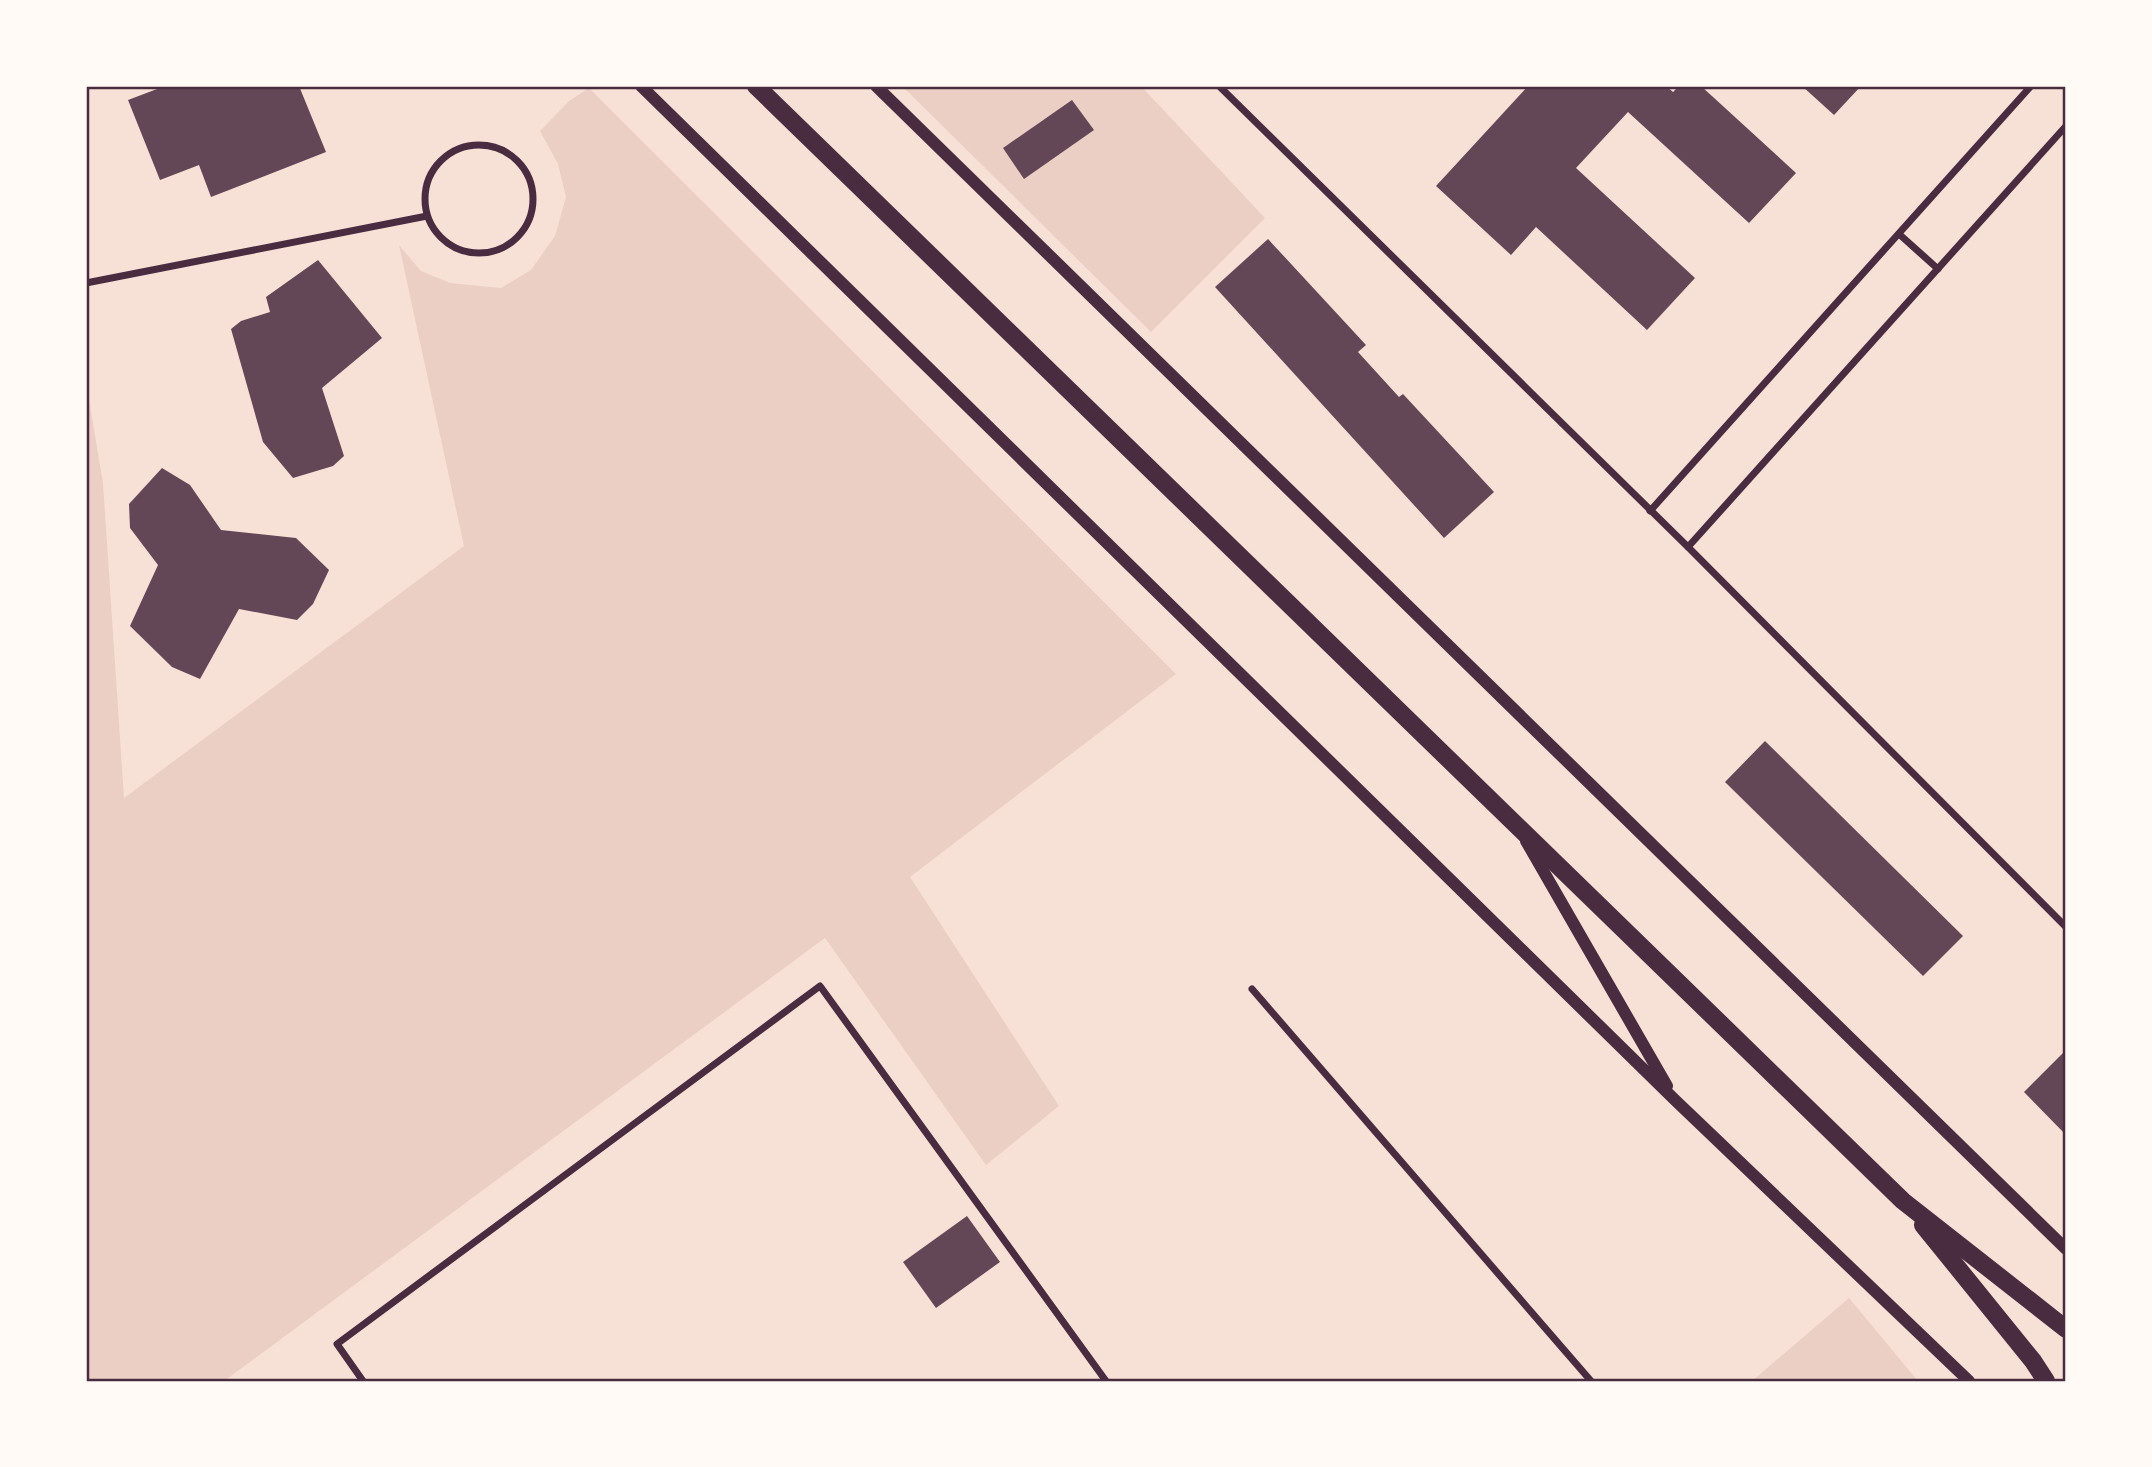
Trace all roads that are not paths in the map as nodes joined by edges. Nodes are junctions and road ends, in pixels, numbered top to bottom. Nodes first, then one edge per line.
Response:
1 (641, 86) edge
2 (756, 86) edge
3 (876, 86) edge
4 (1219, 86) edge
5 (2032, 86) edge
6 (2066, 126) edge
7 (427, 216) junction
8 (1899, 234) junction
9 (1938, 268) junction
10 (86, 283) edge
11 (1650, 511) junction
12 (1688, 548) junction
13 (1519, 829) junction
14 (2066, 927) edge
15 (1252, 989) dead end
16 (1675, 1100) junction
17 (1903, 1201) junction
18 (2066, 1249) edge
19 (2066, 1329) edge
20 (363, 1381) edge
21 (1106, 1381) edge
22 (1591, 1381) edge
23 (1969, 1381) edge
24 (2046, 1381) edge

1 - 16 street
2 - 13 main road
3 - 18 street
4 - 11 street
5 - 8 street
6 - 9 street
7 - 7 street
7 - 10 street
8 - 9 street
8 - 11 street
9 - 12 street
11 - 12 street
12 - 14 street
13 - 16 street
13 - 17 main road
15 - 22 street
16 - 23 street
17 - 19 main road
17 - 24 main road
20 - 21 street

